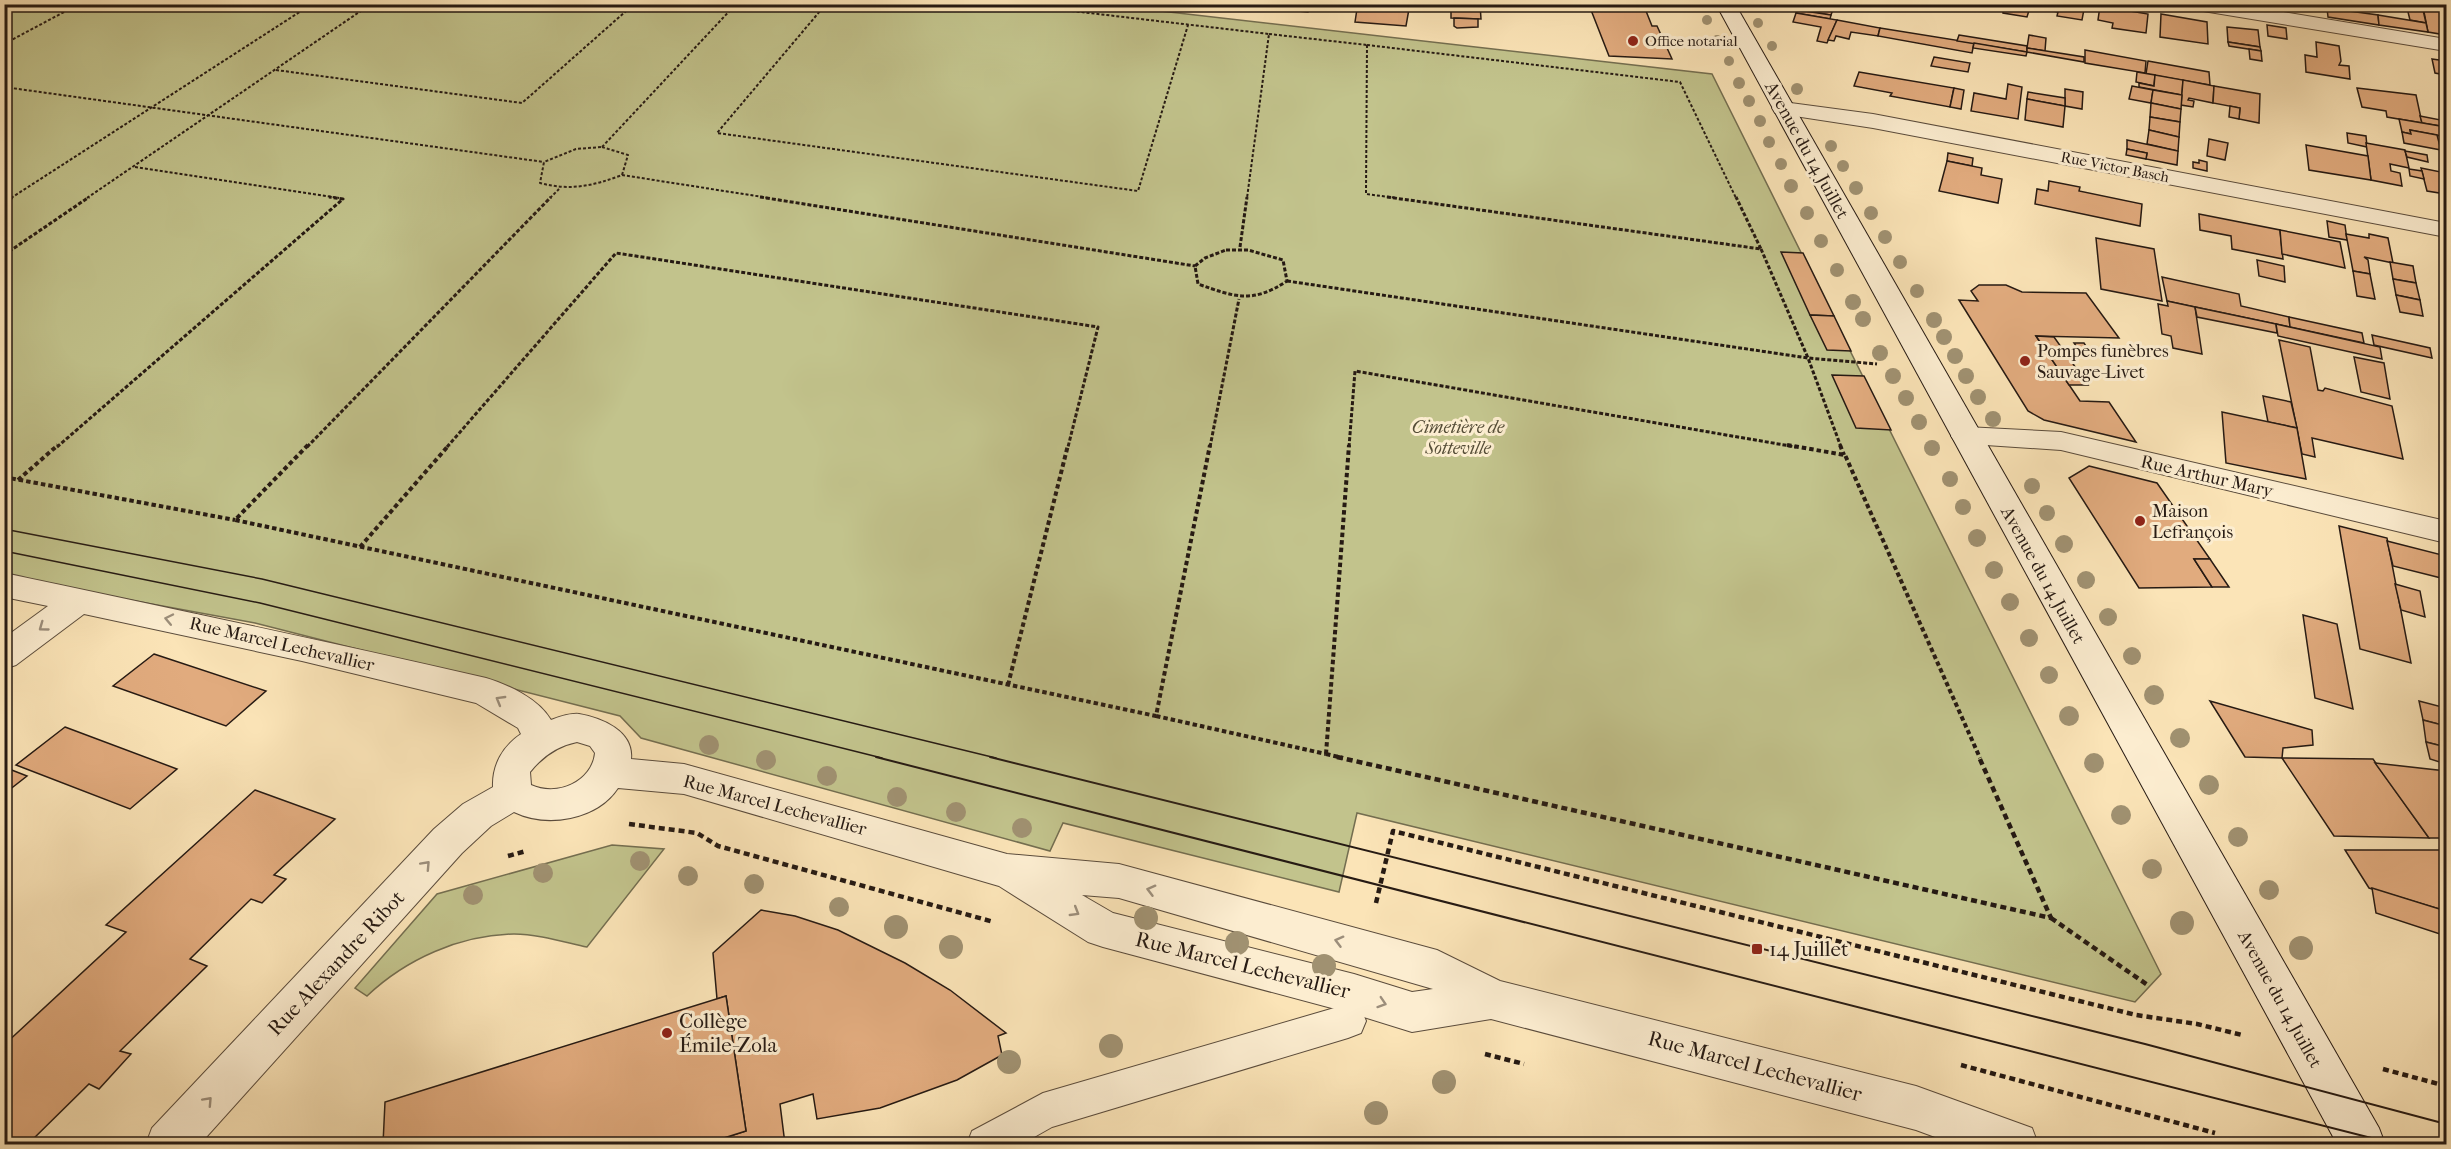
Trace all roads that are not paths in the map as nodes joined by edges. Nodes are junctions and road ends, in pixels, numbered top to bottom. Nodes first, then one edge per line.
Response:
1 (1725, 4) edge
2 (2197, 4) edge
3 (2446, 45) edge
4 (1783, 108) junction
5 (2446, 230) edge
6 (1965, 436) junction
7 (2446, 532) edge
8 (4, 585) edge
9 (81, 599) junction
10 (4, 656) edge
11 (543, 738) junction
12 (610, 772) junction
13 (513, 794) junction
14 (1007, 871) junction
15 (1491, 999) junction
16 (1348, 1021) dead end
17 (169, 1144) edge
18 (986, 1144) edge
19 (2015, 1144) edge
20 (2362, 1144) edge

1 - 4 street, Avenue du 14 Juillet
2 - 3 street
4 - 5 street, Rue Victor Basch
4 - 6 street, Avenue du 14 Juillet
6 - 7 street, Rue Arthur Mary
6 - 20 street, Avenue du 14 Juillet
8 - 9 street, Rue Marcel Lechevallier
9 -> 10 street
11 -> 9 street, Rue Marcel Lechevallier
11 - 12 street
11 - 13 street
12 - 13 street
12 - 14 street, Rue Marcel Lechevallier
17 -> 13 street, Rue Alexandre Ribot
15 -> 14 street, Rue Marcel Lechevallier
14 -> 15 street, Rue Marcel Lechevallier
15 - 19 street, Rue Marcel Lechevallier
16 - 18 lane

